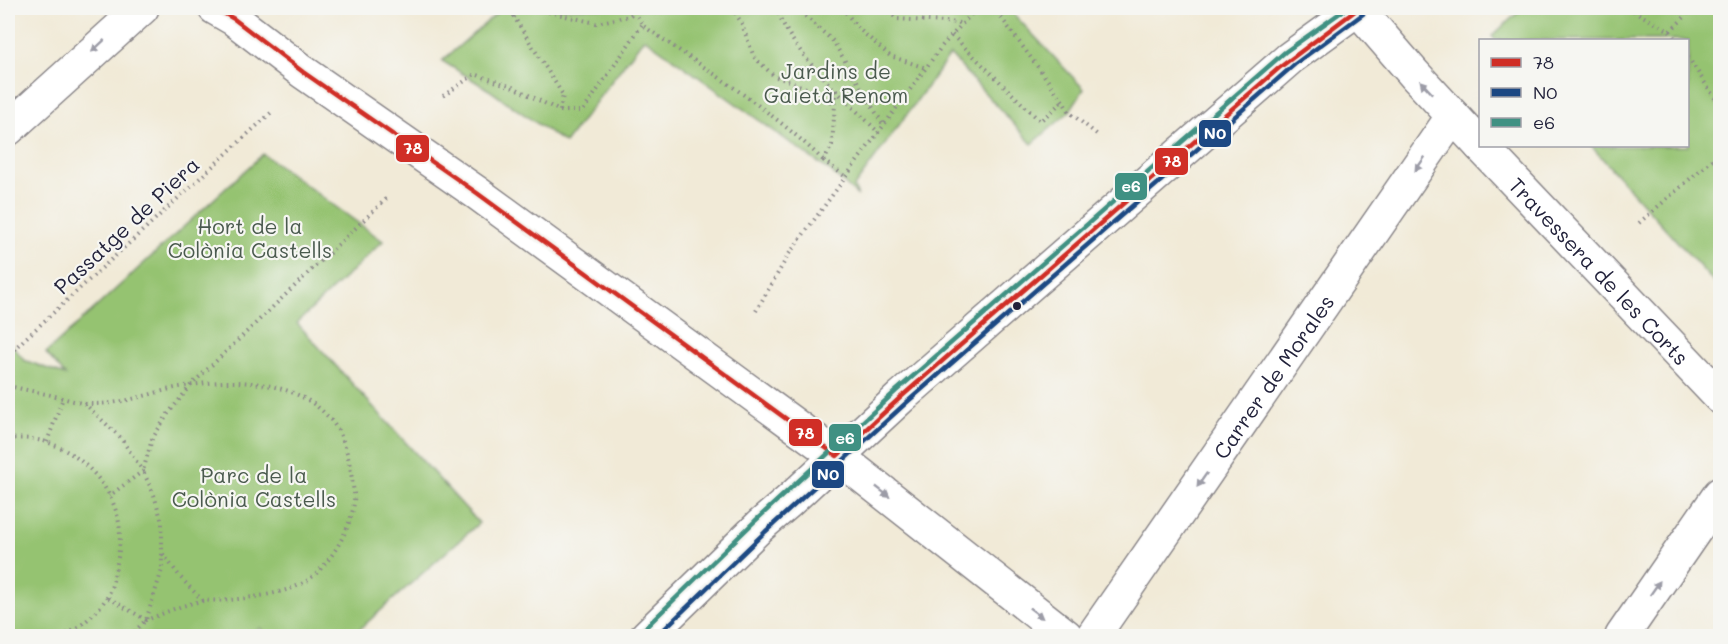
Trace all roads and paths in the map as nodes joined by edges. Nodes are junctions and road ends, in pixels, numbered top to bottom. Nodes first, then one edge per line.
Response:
1 (142, 8) edge
2 (215, 8) edge
3 (524, 8) edge
4 (531, 8) edge
5 (640, 8) edge
6 (732, 8) edge
7 (777, 8) edge
8 (796, 8) edge
9 (842, 8) edge
10 (884, 8) edge
11 (968, 8) edge
12 (994, 8) edge
13 (1358, 8) edge
14 (1628, 8) edge
15 (1694, 8) edge
16 (976, 9) edge
17 (635, 11) junction
18 (962, 24) junction
19 (642, 25) junction
20 (1670, 31) junction
21 (952, 35) junction
22 (1675, 39) edge
23 (1689, 59) edge
24 (926, 69) junction
25 (836, 90) junction
26 (443, 96) dead end
27 (1063, 101) junction
28 (834, 104) junction
29 (1720, 106) edge
30 (274, 110) dead end
31 (561, 111) junction
32 (1453, 116) junction
33 (884, 126) junction
34 (8, 129) edge
35 (879, 133) junction
36 (1098, 136) dead end
37 (1479, 143) edge
38 (1483, 147) edge
39 (1720, 153) edge
40 (824, 161) junction
41 (846, 177) junction
42 (387, 198) dead end
43 (1639, 223) dead end
44 (756, 311) dead end
45 (8, 367) edge
46 (191, 385) junction
47 (8, 386) edge
48 (1720, 397) edge
49 (63, 398) junction
50 (85, 404) junction
51 (8, 439) edge
52 (47, 442) junction
53 (837, 456) junction
54 (143, 471) junction
55 (1720, 494) edge
56 (109, 496) junction
57 (163, 553) junction
58 (107, 597) junction
59 (203, 601) junction
60 (146, 620) junction
61 (61, 636) edge
62 (130, 636) edge
63 (647, 636) edge
64 (1066, 636) edge
65 (1093, 636) edge
66 (1622, 636) edge

1 -> 34 street
2 - 53 street
3 - 31 path
4 - 17 path
5 - 17 path
6 - 28 path
7 - 25 path
8 - 33 path
9 - 24 path
10 - 18 path
11 - 16 path
12 - 27 path
32 -> 13 street, Travessera de les Corts
13 - 53 street
14 - 20 path
15 - 20 path
16 - 18 path
17 - 19 path
18 - 21 path
19 - 31 path
19 - 40 path
20 - 22 path
21 - 24 path
21 - 27 path
23 - 29 path
24 - 33 path
25 - 28 path
25 - 35 path
26 - 31 path
27 - 36 path
28 - 40 path
30 - 45 path, Passatge de Piera
32 - 37 street, Travessera de les Corts
32 -> 65 street, Carrer de Morales
33 - 35 path
35 - 41 path
38 - 48 street, Travessera de les Corts
39 - 43 path
40 - 41 path
41 - 44 path
42 - 46 path
46 - 50 path
46 - 54 path
46 - 59 path
47 - 49 path
49 - 50 path
49 - 52 path
50 - 54 path
51 - 52 path
52 - 56 path
53 - 63 street
53 -> 64 street
54 - 56 path
54 - 57 path
66 -> 55 street
56 - 58 path
57 - 59 path
57 - 60 path
58 - 60 path
58 - 61 path
59 - 60 path
60 - 62 path

